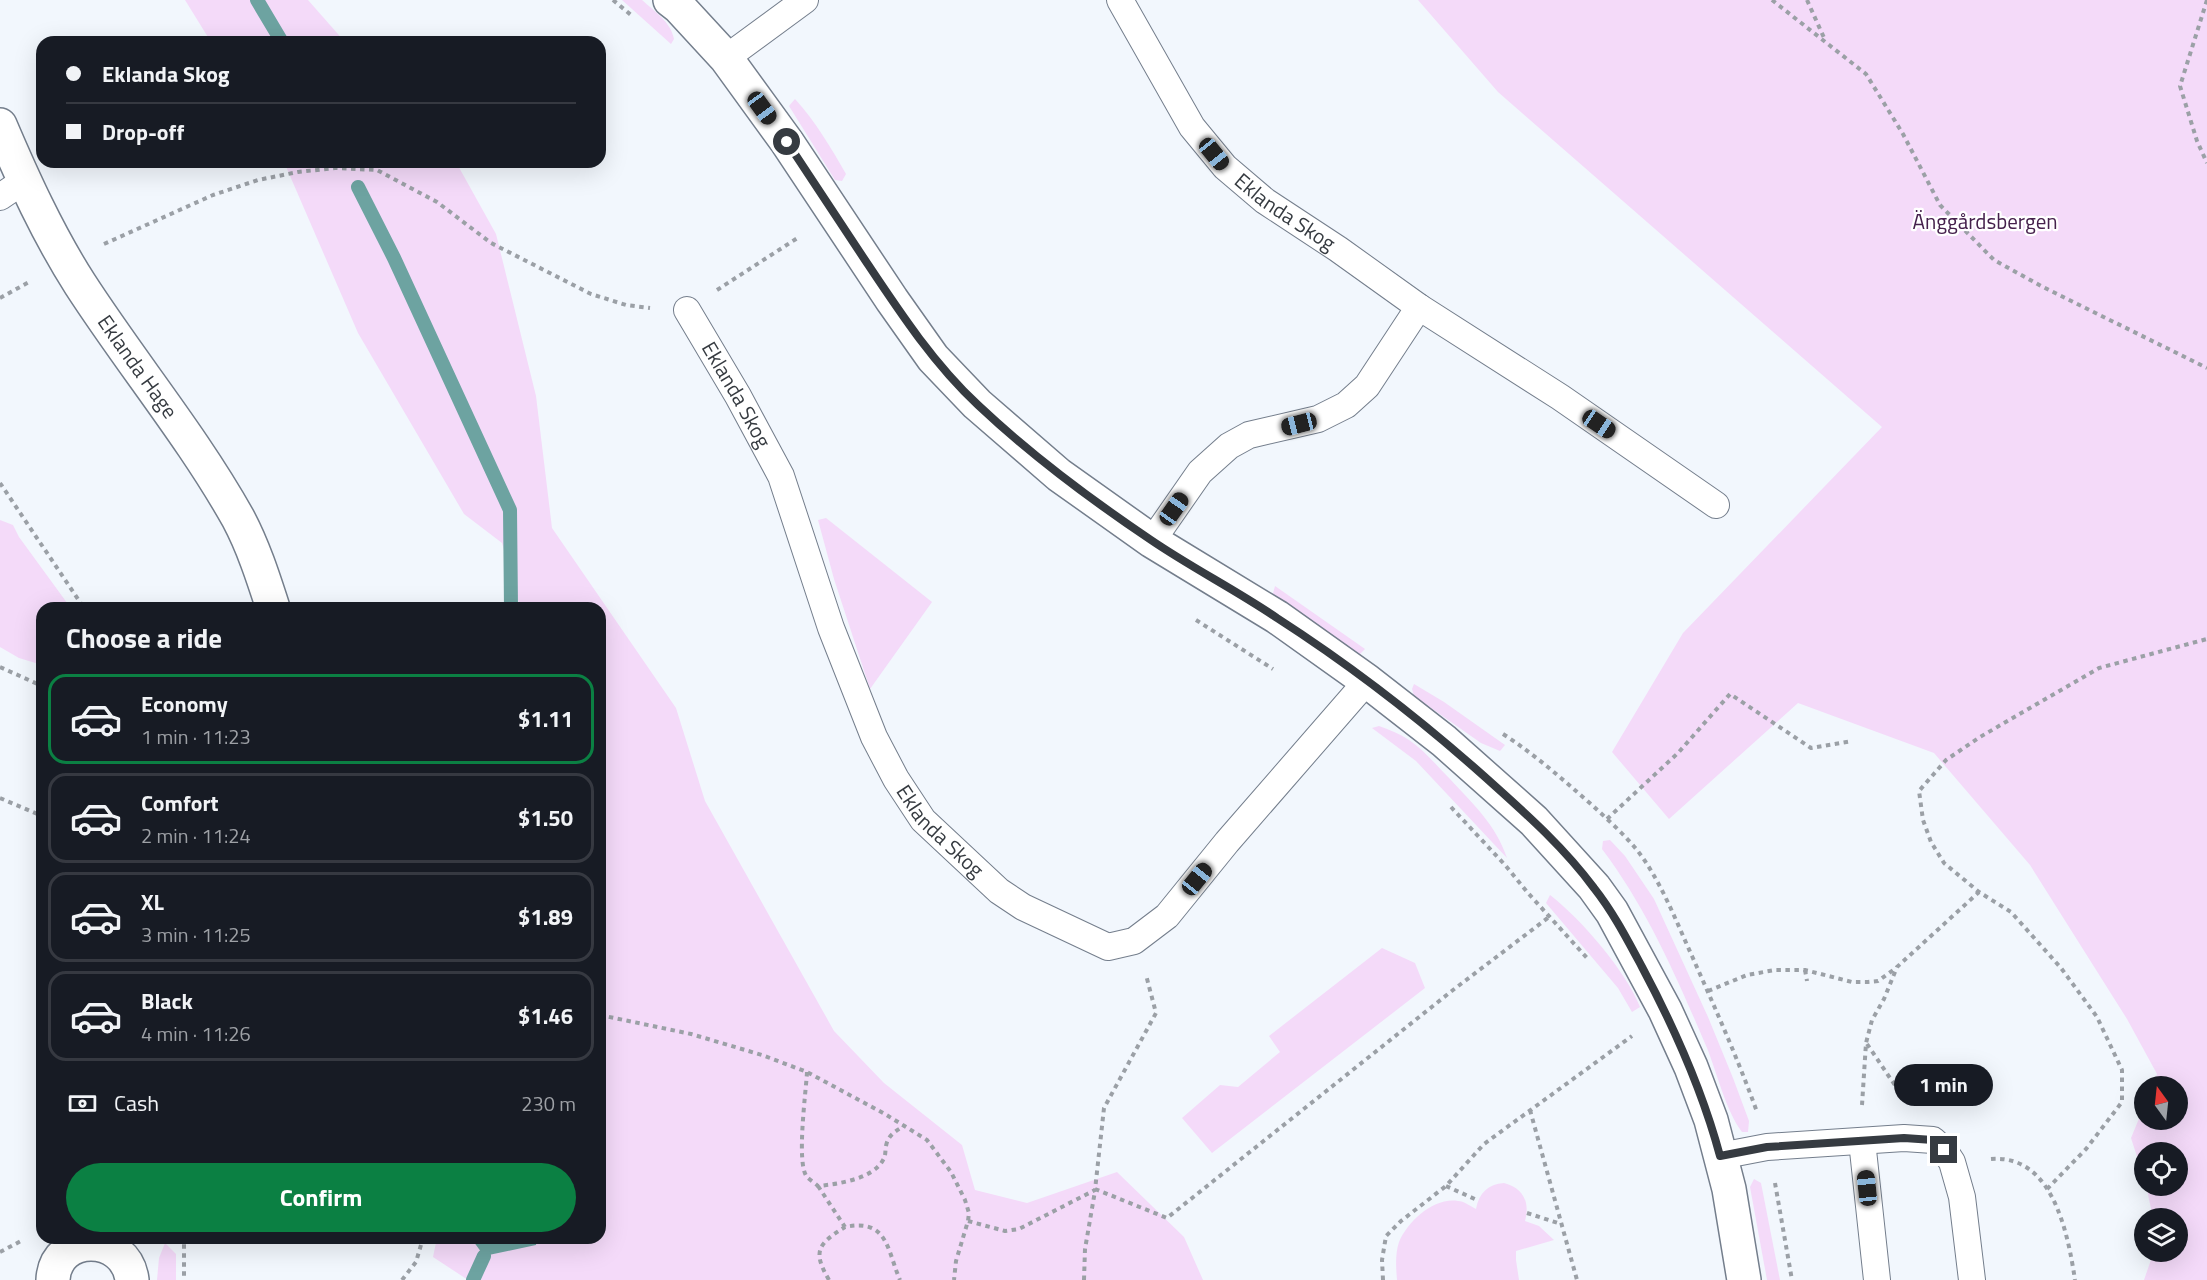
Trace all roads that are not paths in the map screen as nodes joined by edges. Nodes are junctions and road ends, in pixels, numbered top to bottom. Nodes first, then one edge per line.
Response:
1 (670, 0) edge
2 (805, 0) edge
3 (1120, 0) edge
4 (726, 58) junction
5 (0, 125) edge
6 (12, 188) edge
7 (1419, 307) junction
8 (687, 310) road end
9 (1716, 505) dead end
10 (1152, 541) junction
11 (271, 602) edge
12 (1367, 681) junction
13 (1862, 1141) junction
14 (1720, 1156) junction
15 (87, 1244) edge
16 (115, 1244) edge
17 (53, 1280) edge
18 (132, 1280) edge
19 (1744, 1280) edge
20 (1877, 1280) edge
21 (1972, 1280) edge

1 - 4 street
2 - 4 lane
3 - 7 lane, Eklanda Skog
4 - 10 street
5 - 6 street, Eklanda Hage
6 - 11 street, Eklanda Hage
7 - 9 lane, Eklanda Skog
7 - 10 lane
8 - 12 lane, Eklanda Skog
10 - 12 street
12 - 14 street
13 - 14 lane
13 - 20 lane
13 - 21 lane
14 - 19 street
15 - 17 street
16 - 18 street

